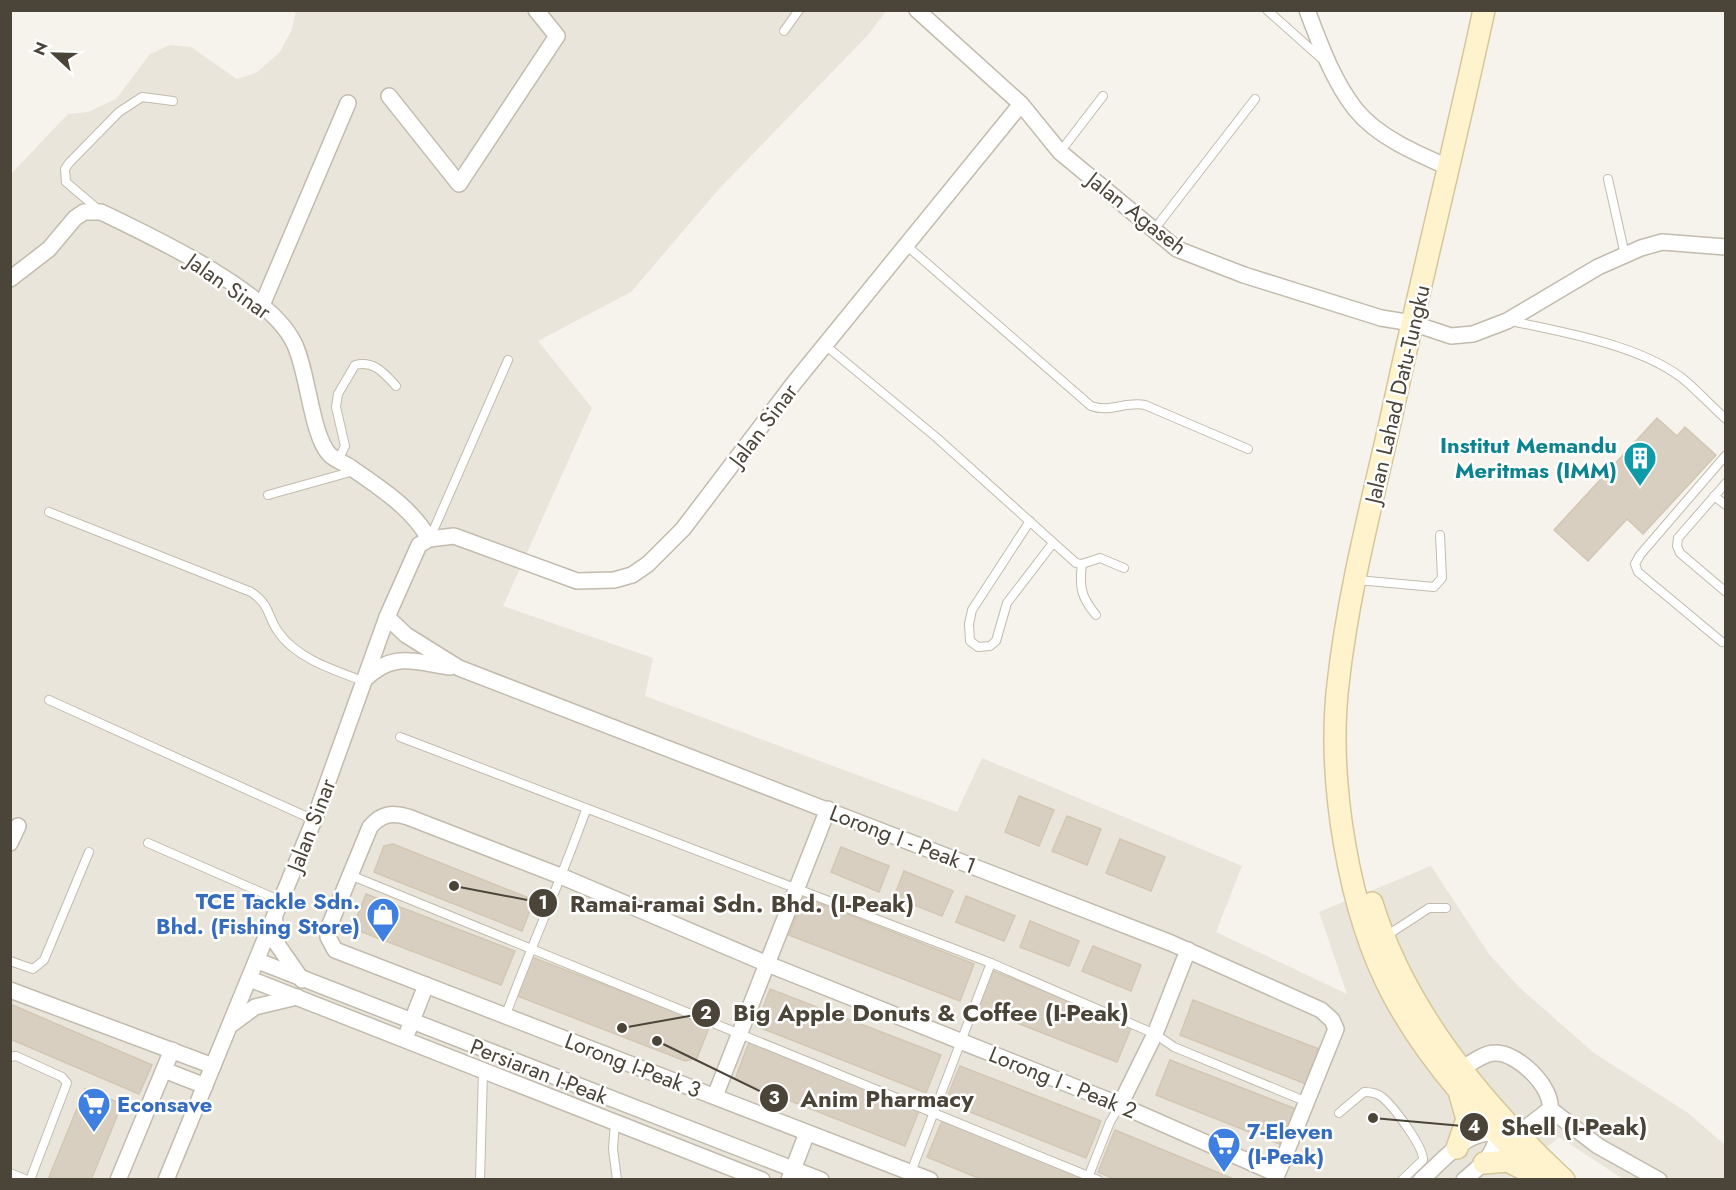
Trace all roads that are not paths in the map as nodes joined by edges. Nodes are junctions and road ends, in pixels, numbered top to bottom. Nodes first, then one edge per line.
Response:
1 (536, 10) edge
2 (799, 10) edge
3 (917, 10) edge
4 (1267, 10) edge
5 (1484, 10) edge
6 (1307, 11) edge
7 (784, 31) dead end
8 (1330, 66) junction
9 (389, 96) dead end
10 (1103, 96) dead end
11 (1255, 99) dead end
12 (173, 101) dead end
13 (348, 103) dead end
14 (1022, 105) junction
15 (1060, 152) junction
16 (1450, 168) junction
17 (1608, 179) dead end
18 (101, 212) junction
19 (1154, 231) junction
20 (907, 246) junction
21 (1725, 247) edge
22 (1625, 255) junction
23 (10, 279) edge
24 (262, 305) junction
25 (1507, 321) junction
26 (1412, 323) junction
27 (825, 345) junction
28 (508, 360) dead end
29 (396, 386) dead end
30 (1725, 419) edge
31 (1248, 449) dead end
32 (1725, 455) edge
33 (338, 459) junction
34 (356, 471) junction
35 (1725, 483) edge
36 (268, 495) dead end
37 (1714, 496) junction
38 (1725, 505) edge
39 (49, 512) dead end
40 (1030, 522) junction
41 (1440, 536) dead end
42 (429, 539) junction
43 (1053, 543) junction
44 (1082, 564) junction
45 (1124, 568) dead end
46 (1356, 580) junction
47 (1725, 592) edge
48 (1096, 615) dead end
49 (387, 617) junction
50 (1722, 642) dead end
51 (459, 668) junction
52 (363, 681) junction
53 (49, 700) dead end
54 (400, 737) dead end
55 (1338, 781) junction
56 (828, 809) junction
57 (586, 810) junction
58 (314, 820) junction
59 (18, 826) dead end
60 (10, 843) edge
61 (148, 843) dead end
62 (89, 852) dead end
63 (350, 876) junction
64 (563, 877) junction
65 (795, 888) junction
66 (281, 901) junction
67 (1446, 908) dead end
68 (275, 916) junction
69 (1385, 937) junction
70 (529, 950) junction
71 (1188, 950) junction
72 (10, 961) edge
73 (258, 961) junction
74 (765, 963) junction
75 (991, 963) junction
76 (250, 979) junction
77 (302, 980) junction
78 (426, 985) junction
79 (10, 990) edge
80 (297, 997) junction
81 (505, 1017) junction
82 (412, 1022) junction
83 (231, 1025) junction
84 (738, 1034) junction
85 (1155, 1034) junction
86 (405, 1040) junction
87 (962, 1040) junction
88 (172, 1050) junction
89 (10, 1057) edge
90 (213, 1066) junction
91 (164, 1070) junction
92 (483, 1070) junction
93 (1457, 1075) junction
94 (205, 1086) junction
95 (715, 1096) junction
96 (1487, 1098) junction
97 (1308, 1101) junction
98 (1120, 1105) junction
99 (1550, 1108) junction
100 (933, 1111) junction
101 (1339, 1113) dead end
102 (615, 1122) junction
103 (807, 1133) junction
104 (1497, 1134) junction
105 (1518, 1134) junction
106 (1457, 1148) junction
107 (1535, 1153) junction
108 (1484, 1163) junction
109 (911, 1172) junction
110 (10, 1173) edge
111 (792, 1174) edge
112 (1276, 1177) edge
113 (1088, 1178) edge
114 (28, 1179) edge
115 (118, 1179) edge
116 (166, 1179) edge
117 (480, 1179) edge
118 (617, 1179) edge
119 (762, 1179) edge
120 (821, 1179) edge
121 (930, 1179) edge
122 (1098, 1179) edge
123 (1402, 1179) edge
124 (1421, 1179) edge
125 (1464, 1179) edge
126 (1541, 1179) edge
127 (1564, 1179) edge
128 (1659, 1179) edge

1 - 9 street
2 - 7 lane
3 - 14 street, Jalan Agaseh
4 - 8 lane
5 - 16 main road, Jalan Lahad Datu-Tungku
6 - 8 street
8 - 16 street
10 - 15 lane
11 - 19 lane
12 - 18 lane
13 - 24 street
14 - 15 street, Jalan Agaseh
14 - 20 street, Jalan Sinar
15 - 19 street, Jalan Agaseh
16 - 26 main road, Jalan Lahad Datu-Tungku
17 - 22 lane
18 - 23 street
18 - 24 street, Jalan Sinar
19 - 26 street, Jalan Agaseh
20 - 27 street, Jalan Sinar
20 - 31 lane
21 - 22 street, Jalan Agaseh
22 - 25 street, Jalan Agaseh
24 - 33 street, Jalan Sinar
25 - 26 street, Jalan Agaseh
25 - 30 lane
26 - 46 main road, Jalan Lahad Datu-Tungku
27 - 40 lane
27 - 42 street, Jalan Sinar
28 - 42 lane
29 - 33 lane
32 - 50 lane
33 - 34 street, Jalan Sinar
34 - 36 lane
34 - 42 street, Jalan Sinar
35 - 37 lane
37 - 38 lane
37 - 47 lane
39 - 52 lane
40 - 43 lane
40 - 43 lane
41 - 46 lane
42 - 49 street, Jalan Sinar
43 - 44 lane
44 - 45 lane
44 - 48 lane
46 - 55 main road, Jalan Lahad Datu-Tungku
49 - 51 street, Lorong I - Peak 1
49 - 52 street, Jalan Sinar
51 - 52 street, Lorong I - Peak 1
51 - 56 street, Lorong I - Peak 1
52 - 58 street, Jalan Sinar
53 - 58 lane
54 - 57 lane
55 - 69 main road, Jalan Lahad Datu-Tungku
55 - 93 main road, Jalan Lahad Datu-Tungku
56 - 65 street
56 - 71 street, Lorong I - Peak 1
57 - 64 lane
57 - 65 lane
58 - 66 street, Jalan Sinar
59 - 60 street
61 - 66 lane
62 - 72 lane
63 - 64 street, Lorong I - Peak 2
63 - 70 lane
63 - 78 street, Lorong I-Peak 3
64 - 70 lane
64 - 74 street, Lorong I - Peak 2
65 - 74 street
65 - 75 lane
66 - 68 street, Jalan Sinar
67 - 69 lane
68 - 73 street, Jalan Sinar
68 - 77 street
69 - 93 main road, Jalan Lahad Datu-Tungku
70 - 81 lane
70 - 84 lane
71 - 85 street
71 - 97 street, Lorong I - Peak 1
73 - 76 street, Jalan Sinar
73 - 77 street, Persiaran I-Peak
74 - 84 street
74 - 87 street, Lorong I - Peak 2
75 - 85 lane
75 - 87 lane
76 - 80 street
76 - 83 street, Jalan Sinar
77 - 82 street, Persiaran I-Peak
78 - 81 street, Lorong I-Peak 3
78 - 82 street
79 - 88 street
80 - 83 street
80 - 86 street
81 - 95 street, Lorong I-Peak 3
82 - 86 street
82 - 111 street, Persiaran I-Peak
83 - 90 street, Jalan Sinar
84 - 95 street
84 - 100 lane
85 - 97 lane
85 - 98 street
86 - 92 street
87 - 98 street, Lorong I - Peak 2
87 - 100 lane
88 - 90 street
88 - 91 street
89 - 114 lane
90 - 94 street, Jalan Sinar
91 - 94 street
91 - 115 street
92 - 102 street
92 - 117 lane
93 - 96 main road, Jalan Lahad Datu-Tungku
93 - 99 street
93 - 104 main road, Jalan Lahad Datu-Tungku
93 - 106 main road
94 - 116 street, Jalan Sinar
95 - 103 street, Lorong I-Peak 3
96 - 104 main road
96 - 105 main road, Jalan Lahad Datu-Tungku
97 - 112 street
98 - 112 street, Lorong I - Peak 2
98 - 113 lane
99 - 105 street
99 - 128 street
100 - 109 lane
100 - 113 lane
101 - 123 lane
102 - 118 lane
102 - 119 street
103 - 109 street, Lorong I-Peak 3
103 - 111 street
104 - 106 street
104 - 107 main road
104 - 108 street
104 - 126 main road, Jalan Lahad Datu-Tungku
105 - 107 main road, Jalan Lahad Datu-Tungku
106 - 124 street
107 - 127 main road, Jalan Lahad Datu-Tungku
108 - 125 street
108 - 126 main road
109 - 121 street, Lorong I-Peak 3
110 - 114 lane
111 - 120 street, Persiaran I-Peak
113 - 122 lane

